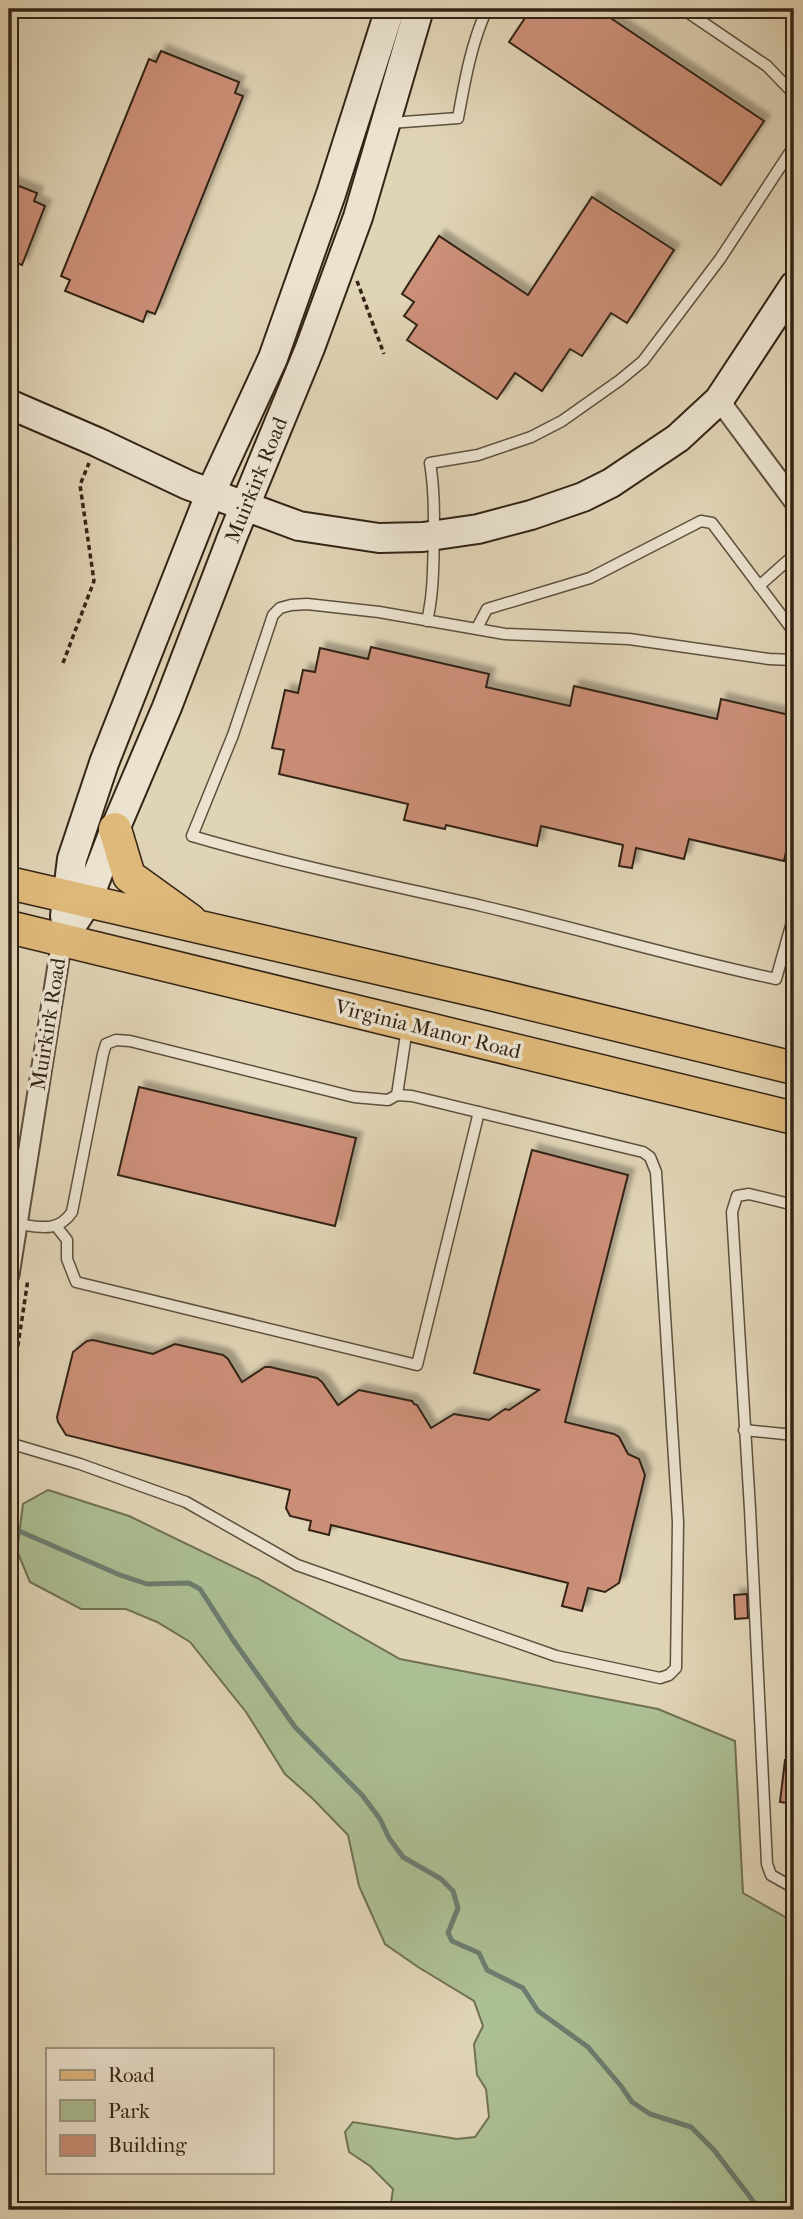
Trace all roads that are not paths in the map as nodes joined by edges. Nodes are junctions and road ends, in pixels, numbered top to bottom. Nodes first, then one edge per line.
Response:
1 (390, 9) edge
2 (419, 9) edge
3 (487, 9) edge
4 (682, 9) edge
5 (788, 9) edge
6 (794, 13) edge
7 (794, 94) edge
8 (371, 118) junction
9 (794, 146) edge
10 (794, 286) edge
11 (719, 400) junction
12 (9, 404) edge
13 (211, 492) junction
14 (794, 501) edge
15 (245, 505) junction
16 (434, 535) junction
17 (794, 555) edge
18 (759, 586) junction
19 (427, 621) junction
20 (477, 628) junction
21 (794, 632) edge
22 (794, 660) edge
23 (115, 829) junction
24 (9, 883) edge
25 (77, 900) junction
26 (794, 915) edge
27 (9, 927) edge
28 (202, 929) junction
29 (62, 940) junction
30 (408, 1024) junction
31 (794, 1068) edge
32 (397, 1095) junction
33 (479, 1112) junction
34 (794, 1118) edge
35 (794, 1205) edge
36 (17, 1224) junction
37 (56, 1226) junction
38 (9, 1275) edge
39 (744, 1430) junction
40 (794, 1435) edge
41 (9, 1443) edge
42 (794, 1888) edge

1 - 8 main road, Muirkirk Road
2 - 8 main road, Muirkirk Road
3 - 8 lane
4 - 7 lane
5 - 6 lane
8 - 13 main road, Muirkirk Road
8 - 15 main road, Muirkirk Road
9 - 16 lane
10 - 11 main road
11 - 14 street
11 - 16 main road
12 - 13 main road
13 - 15 main road
13 - 25 main road, Muirkirk Road
15 - 16 main road
15 - 23 main road, Muirkirk Road
16 - 19 lane
17 - 18 lane
18 - 20 lane
18 - 21 lane
19 - 20 lane
19 - 26 lane
20 - 22 lane
23 - 25 main road, Muirkirk Road
23 - 28 main road
24 - 25 main road
25 - 28 main road
25 - 29 main road, Muirkirk Road
27 - 29 main road, Virginia Manor Road
28 - 31 main road
29 - 30 main road, Virginia Manor Road
29 - 36 street, Muirkirk Road
30 - 32 lane
30 - 34 main road, Virginia Manor Road
32 - 33 lane
32 - 37 lane
33 - 37 lane
33 - 41 lane
35 - 39 lane
36 - 37 lane
36 - 38 street, Muirkirk Road
39 - 40 lane
39 - 42 lane

